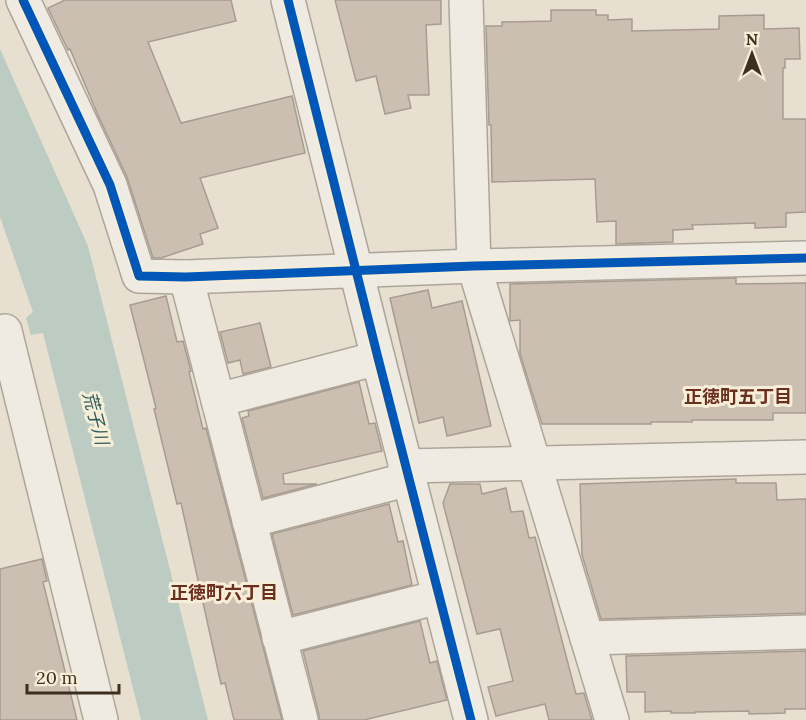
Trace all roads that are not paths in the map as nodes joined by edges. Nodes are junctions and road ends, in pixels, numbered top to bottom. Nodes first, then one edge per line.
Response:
1 (23, 0) edge
2 (288, 0) edge
3 (466, 0) edge
4 (806, 258) edge
5 (474, 266) junction
6 (356, 270) junction
7 (186, 277) junction
8 (2, 327) edge
9 (378, 358) junction
10 (218, 400) junction
11 (806, 457) edge
12 (534, 463) junction
13 (407, 472) junction
14 (249, 521) junction
15 (439, 597) junction
16 (806, 632) edge
17 (279, 638) junction
18 (587, 638) junction
19 (101, 720) edge
20 (301, 720) edge
21 (469, 720) edge
22 (612, 720) edge

1 - 7 street
2 - 6 street
3 - 5 street
4 - 5 street
5 - 6 street
5 - 12 street
6 - 7 street
6 - 9 street
7 - 10 street
8 - 19 street
9 - 10 street
9 - 13 street
10 - 14 street
11 - 12 street
12 - 13 street
12 - 18 street
13 - 14 street
13 - 15 street
14 - 17 street
15 - 17 street
15 - 21 street
16 - 18 street
17 - 20 street
18 - 22 street

